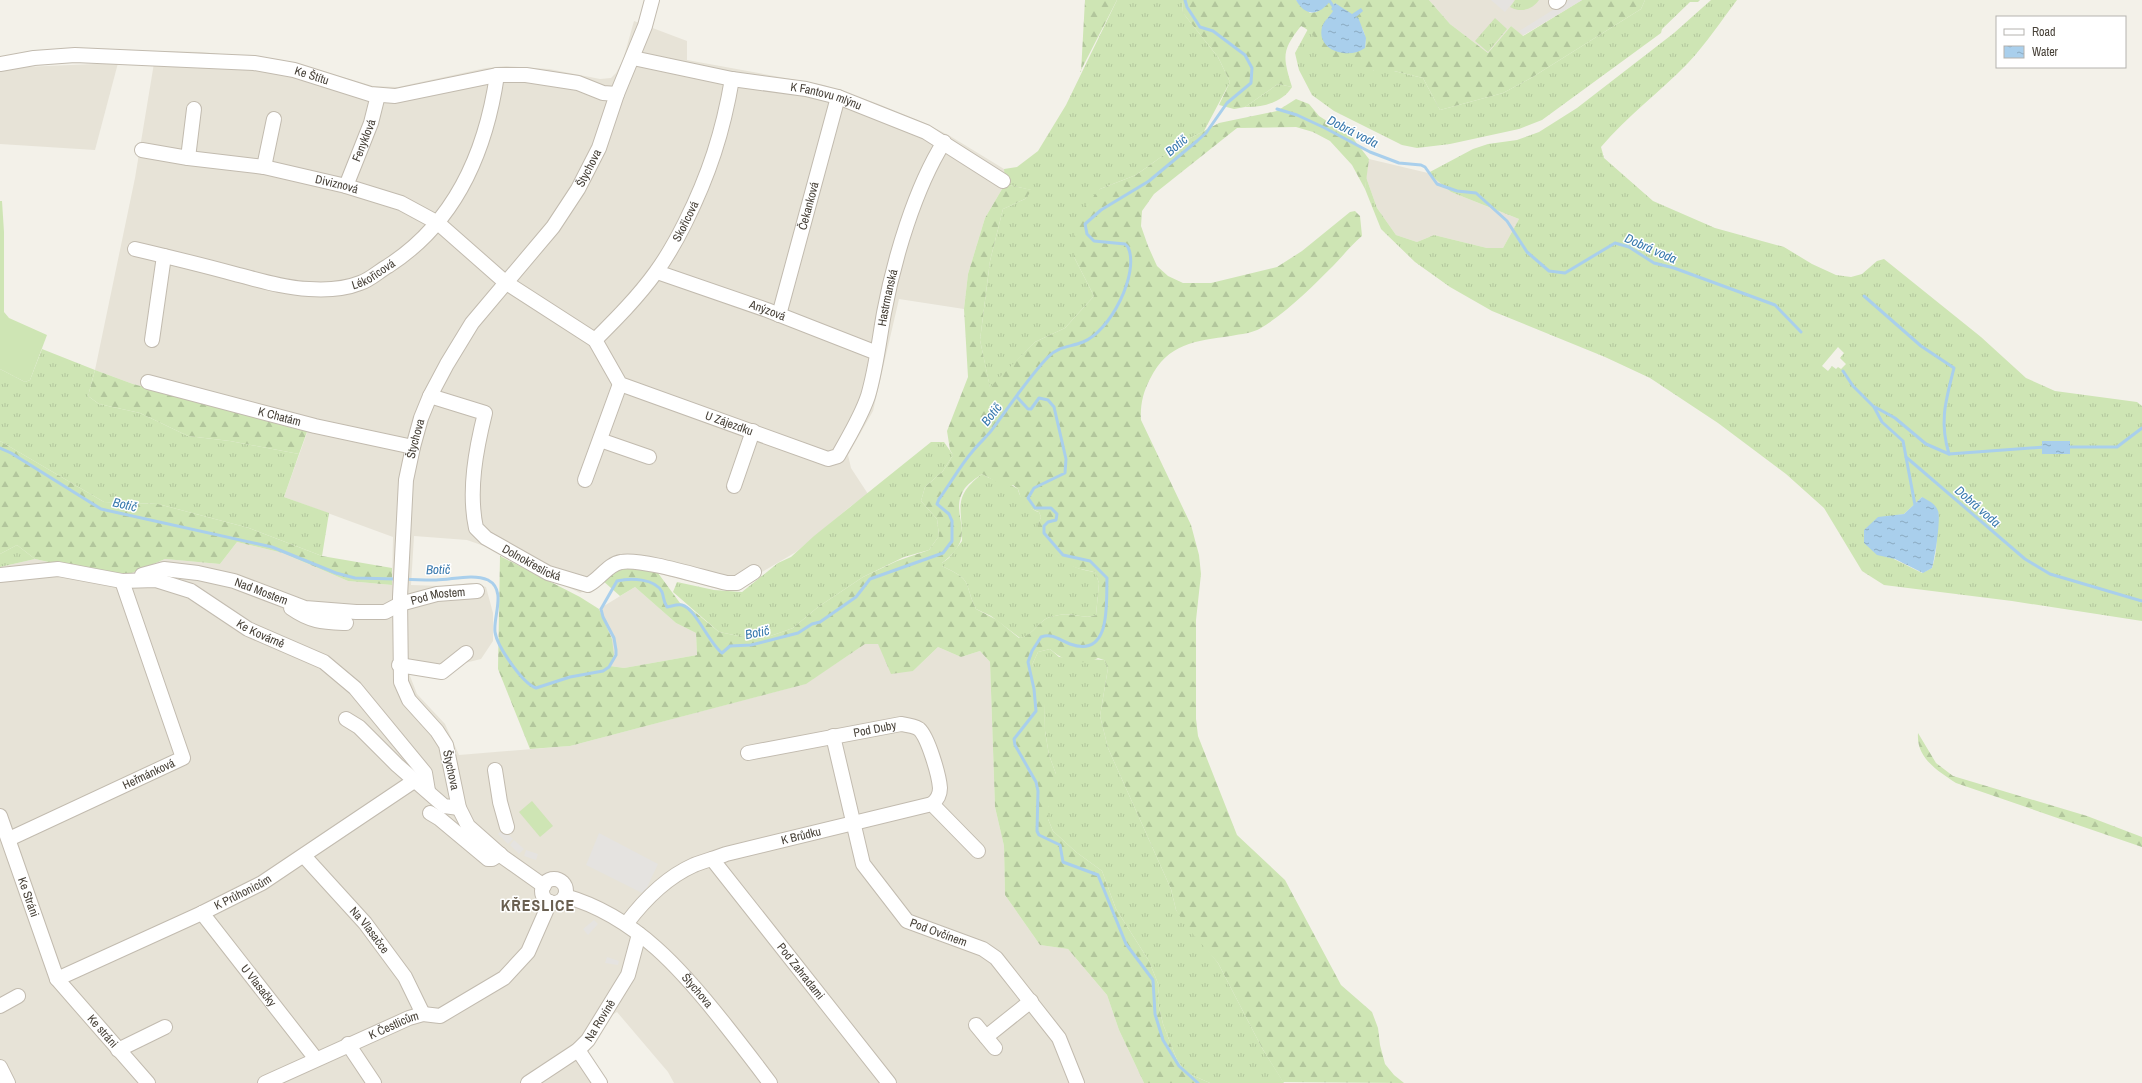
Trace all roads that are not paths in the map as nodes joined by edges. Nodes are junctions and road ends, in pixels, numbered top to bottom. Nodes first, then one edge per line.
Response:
1 (652, 0) edge
2 (633, 58) junction
3 (0, 64) edge
4 (497, 75) junction
5 (732, 79) junction
6 (617, 94) junction
7 (378, 95) junction
8 (838, 97) junction
9 (194, 109) dead end
10 (274, 119) dead end
11 (944, 142) junction
12 (142, 150) dead end
13 (188, 158) junction
14 (264, 167) junction
15 (1003, 181) dead end
16 (346, 186) junction
17 (438, 223) junction
18 (135, 249) dead end
19 (164, 256) junction
20 (657, 272) junction
21 (505, 282) junction
22 (779, 315) junction
23 (152, 340) dead end
24 (595, 340) junction
25 (877, 353) junction
26 (148, 382) dead end
27 (620, 384) junction
28 (430, 396) junction
29 (754, 431) junction
30 (600, 440) junction
31 (412, 447) junction
32 (838, 456) joint
33 (649, 457) dead end
34 (585, 480) dead end
35 (734, 486) dead end
36 (754, 572) dead end
37 (0, 575) edge
38 (122, 581) junction
39 (476, 591) dead end
40 (283, 599) junction
41 (400, 600) junction
42 (346, 623) dead end
43 (466, 653) dead end
44 (399, 665) junction
45 (346, 720) dead end
46 (833, 736) junction
47 (748, 753) dead end
48 (495, 770) dead end
49 (414, 781) junction
50 (428, 791) junction
51 (932, 804) junction
52 (459, 808) junction
53 (430, 813) dead end
54 (0, 816) edge
55 (852, 822) junction
56 (507, 828) dead end
57 (9, 839) junction
58 (978, 851) dead end
59 (500, 854) junction
60 (304, 856) junction
61 (712, 859) junction
62 (544, 886) junction
63 (565, 896) junction
64 (550, 902) junction
65 (202, 913) junction
66 (626, 924) junction
67 (639, 934) junction
68 (57, 979) junction
69 (18, 996) dead end
70 (1031, 1001) junction
71 (0, 1006) edge
72 (423, 1014) junction
73 (976, 1024) dead end
74 (165, 1027) dead end
75 (986, 1037) junction
76 (348, 1044) junction
77 (995, 1048) dead end
78 (118, 1050) junction
79 (578, 1050) junction
80 (316, 1059) junction
81 (0, 1067) edge
82 (8, 1083) edge
83 (148, 1083) edge
84 (265, 1083) edge
85 (374, 1083) edge
86 (528, 1083) edge
87 (600, 1083) edge
88 (770, 1083) edge
89 (889, 1083) edge
90 (1077, 1083) edge

1 - 2 street, Štychova
2 - 5 street, K Fantovu mlýnu
2 - 6 street, Štychova
3 - 7 street, Ke Štítu
4 - 6 street, Ke Štítu
4 - 7 street, Ke Štítu
4 - 17 street, Lékořicová
5 - 8 street, K Fantovu mlýnu
5 - 20 street, Skořicová
6 - 21 street, Štychova
7 - 16 street, Fenyklová
8 - 11 street, K Fantovu mlýnu
8 - 22 street, Čekanková
9 - 13 street
10 - 14 street
11 - 15 street, K Fantovu mlýnu
11 - 25 street, Hastrmanská
12 - 13 street, Diviznová
13 - 14 street, Diviznová
14 - 16 street, Diviznová
16 - 17 street, Diviznová
17 - 19 street, Lékořicová
17 - 21 street, Diviznová
18 - 19 street, Lékořicová
19 - 23 street
20 - 22 street, Anýzová
20 - 24 street, Skořicová
21 - 24 street
21 - 28 street, Štychova
22 - 25 street, Anýzová
24 - 27 street
25 - 32 street, Hastrmanská
26 - 31 street, K Chatám
27 - 29 street, U Zájezdku
27 - 30 street
28 - 31 street, Štychova
28 - 36 street, Dolnokřeslická
29 - 32 street, U Zájezdku
29 - 35 street
30 - 33 street
30 - 34 street
31 - 41 street, Štychova
37 - 38 street, Ke Kovárně
38 - 40 street, Nad Mostem
38 - 50 street, Ke Kovárně
38 - 57 street, Heřmánková
39 - 41 street, Pod Mostem
40 - 41 street, Nad Mostem
40 - 42 street
41 - 44 street, Štychova
43 - 44 street
44 - 52 street, Štychova
45 - 49 street
46 - 47 street, Pod Duby
46 - 51 street, Pod Duby
46 - 55 street, Pod Ovčínem
48 - 56 street
49 - 50 street
49 - 60 street, K Průhonicům
50 - 52 street
51 - 55 street, K Brůdku
51 - 58 street
52 - 59 street, Štychova
53 - 59 street
54 - 57 street, Ke Stráni
55 - 61 street, K Brůdku
55 - 70 street, Pod Ovčínem
57 - 68 street, Ke Stráni
59 - 62 street, Štychova
60 - 65 street, K Průhonicům
60 - 72 street, Na Vlasačce
61 - 66 street, K Brůdku
61 - 89 street, Pod Zahradami
62 - 63 street
62 - 64 street
63 - 64 street
63 - 66 street, Štychova
64 - 72 street, K Čestlicům
65 - 68 street, K Průhonicům
65 - 80 street, U Vlasačky
66 - 67 street, Štychova
67 - 79 street, Na Rovině
67 - 88 street, Štychova
68 - 78 street, Ke stráni
69 - 71 street
70 - 75 street
70 - 90 street, Pod Ovčínem
72 - 76 street, K Čestlicům
73 - 75 street
74 - 78 street
75 - 77 street
76 - 80 street, K Čestlicům
76 - 85 street
78 - 83 street, Ke stráni
79 - 86 street, Na Rovině
79 - 87 street
80 - 84 street, K Čestlicům
81 - 82 street

